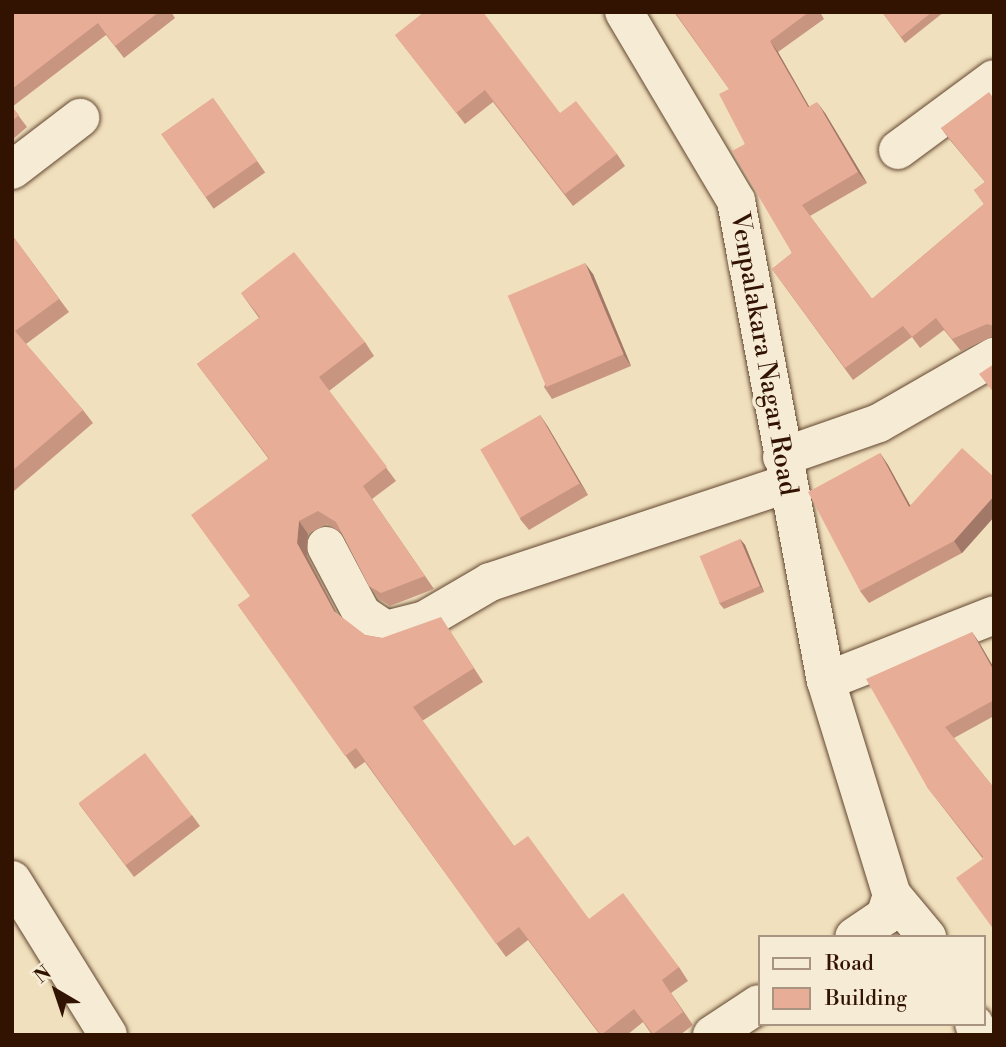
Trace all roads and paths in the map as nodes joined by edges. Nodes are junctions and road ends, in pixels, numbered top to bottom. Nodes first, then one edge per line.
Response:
1 (624, 12) edge
2 (994, 79) edge
3 (80, 118) dead end
4 (898, 150) dead end
5 (12, 170) edge
6 (994, 357) edge
7 (784, 470) junction
8 (326, 546) dead end
9 (994, 615) edge
10 (826, 681) junction
11 (12, 880) edge
12 (892, 895) junction
13 (857, 935) edge
14 (925, 935) edge
15 (758, 1005) edge
16 (108, 1035) edge
17 (712, 1035) edge

1 - 7 street, Venpalakara Nagar Road
2 - 4 street
3 - 5 street
6 - 7 street
7 - 8 street
7 - 10 street, Venpalakara Nagar Road
9 - 10 street
10 - 12 street, Venpalakara Nagar Road
11 - 16 street
12 - 13 street
12 - 14 street
15 - 17 street

